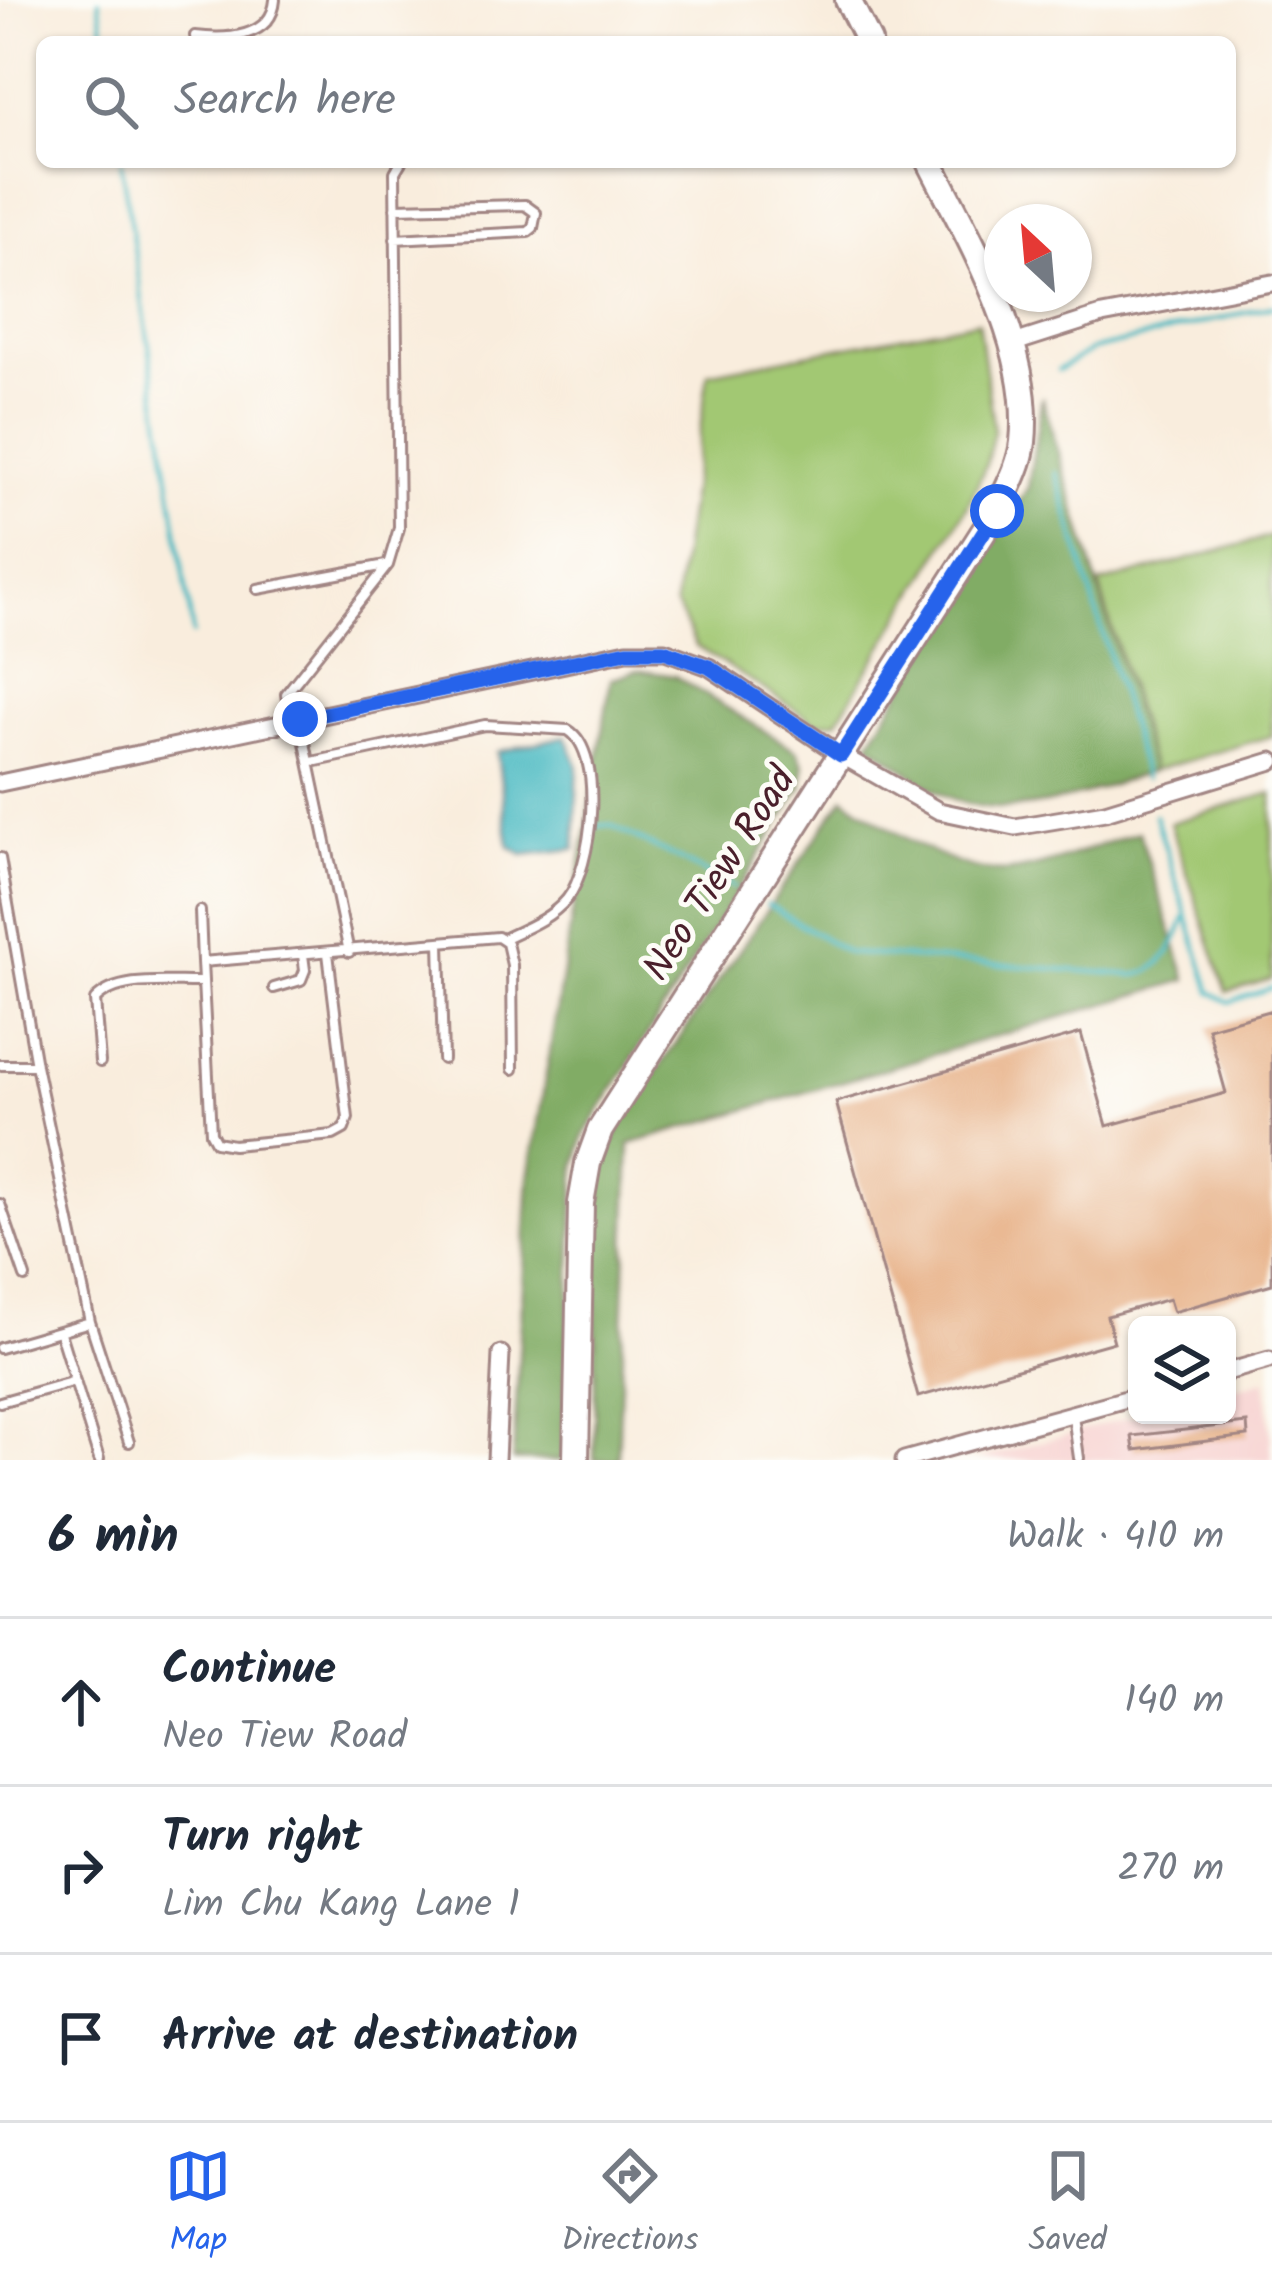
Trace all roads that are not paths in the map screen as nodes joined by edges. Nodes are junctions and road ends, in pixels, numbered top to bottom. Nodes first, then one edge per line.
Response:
1 (275, 0) edge
2 (848, 0) edge
3 (231, 36) edge
4 (866, 36) edge
5 (396, 168) edge
6 (933, 168) edge
7 (395, 208) junction
8 (395, 239) junction
9 (1272, 283) edge
10 (1011, 344) junction
11 (388, 565) junction
12 (258, 589) dead end
13 (295, 720) junction
14 (841, 755) junction
15 (1272, 761) edge
16 (311, 762) junction
17 (0, 783) edge
18 (0, 858) edge
19 (200, 911) dead end
20 (503, 939) junction
21 (440, 942) junction
22 (350, 952) junction
23 (328, 953) junction
24 (303, 955) junction
25 (202, 962) junction
26 (203, 982) junction
27 (274, 988) dead end
28 (443, 1060) dead end
29 (100, 1062) dead end
30 (0, 1065) edge
31 (36, 1065) junction
32 (513, 1069) dead end
33 (0, 1204) edge
34 (16, 1255) junction
35 (0, 1260) edge
36 (25, 1277) dead end
37 (90, 1322) junction
38 (60, 1333) junction
39 (0, 1348) edge
40 (501, 1354) dead end
41 (1270, 1361) edge
42 (1236, 1370) edge
43 (75, 1381) junction
44 (1128, 1398) edge
45 (0, 1402) edge
46 (1072, 1413) junction
47 (129, 1442) dead end
48 (1079, 1458) edge
49 (99, 1459) edge
50 (496, 1460) edge
51 (576, 1460) edge
52 (904, 1460) edge

1 - 3 lane
2 - 4 main road
5 - 7 lane
6 - 10 main road, Neo Tiew Road
7 - 8 lane
7 - 8 lane
8 - 11 lane
9 - 10 street
10 - 14 main road, Neo Tiew Road
11 - 12 lane
11 - 13 lane
13 - 14 street
13 - 16 lane
13 - 17 street
14 - 15 street
14 - 51 main road, Neo Tiew Road
16 - 20 lane
16 - 22 lane
18 - 31 lane
19 - 25 lane
20 - 21 lane
20 - 32 lane
21 - 22 lane
21 - 28 lane
22 - 23 lane
23 - 24 lane
23 - 26 lane
24 - 25 lane
24 - 27 lane
25 - 26 lane
26 - 29 lane
30 - 31 lane
31 - 37 lane
33 - 34 lane
34 - 35 lane
34 - 36 lane
37 - 38 lane
37 - 47 lane
38 - 39 lane
38 - 43 lane
40 - 50 street
41 - 42 street
43 - 45 lane
43 - 49 lane
44 - 46 street
46 - 48 lane
46 - 52 street

